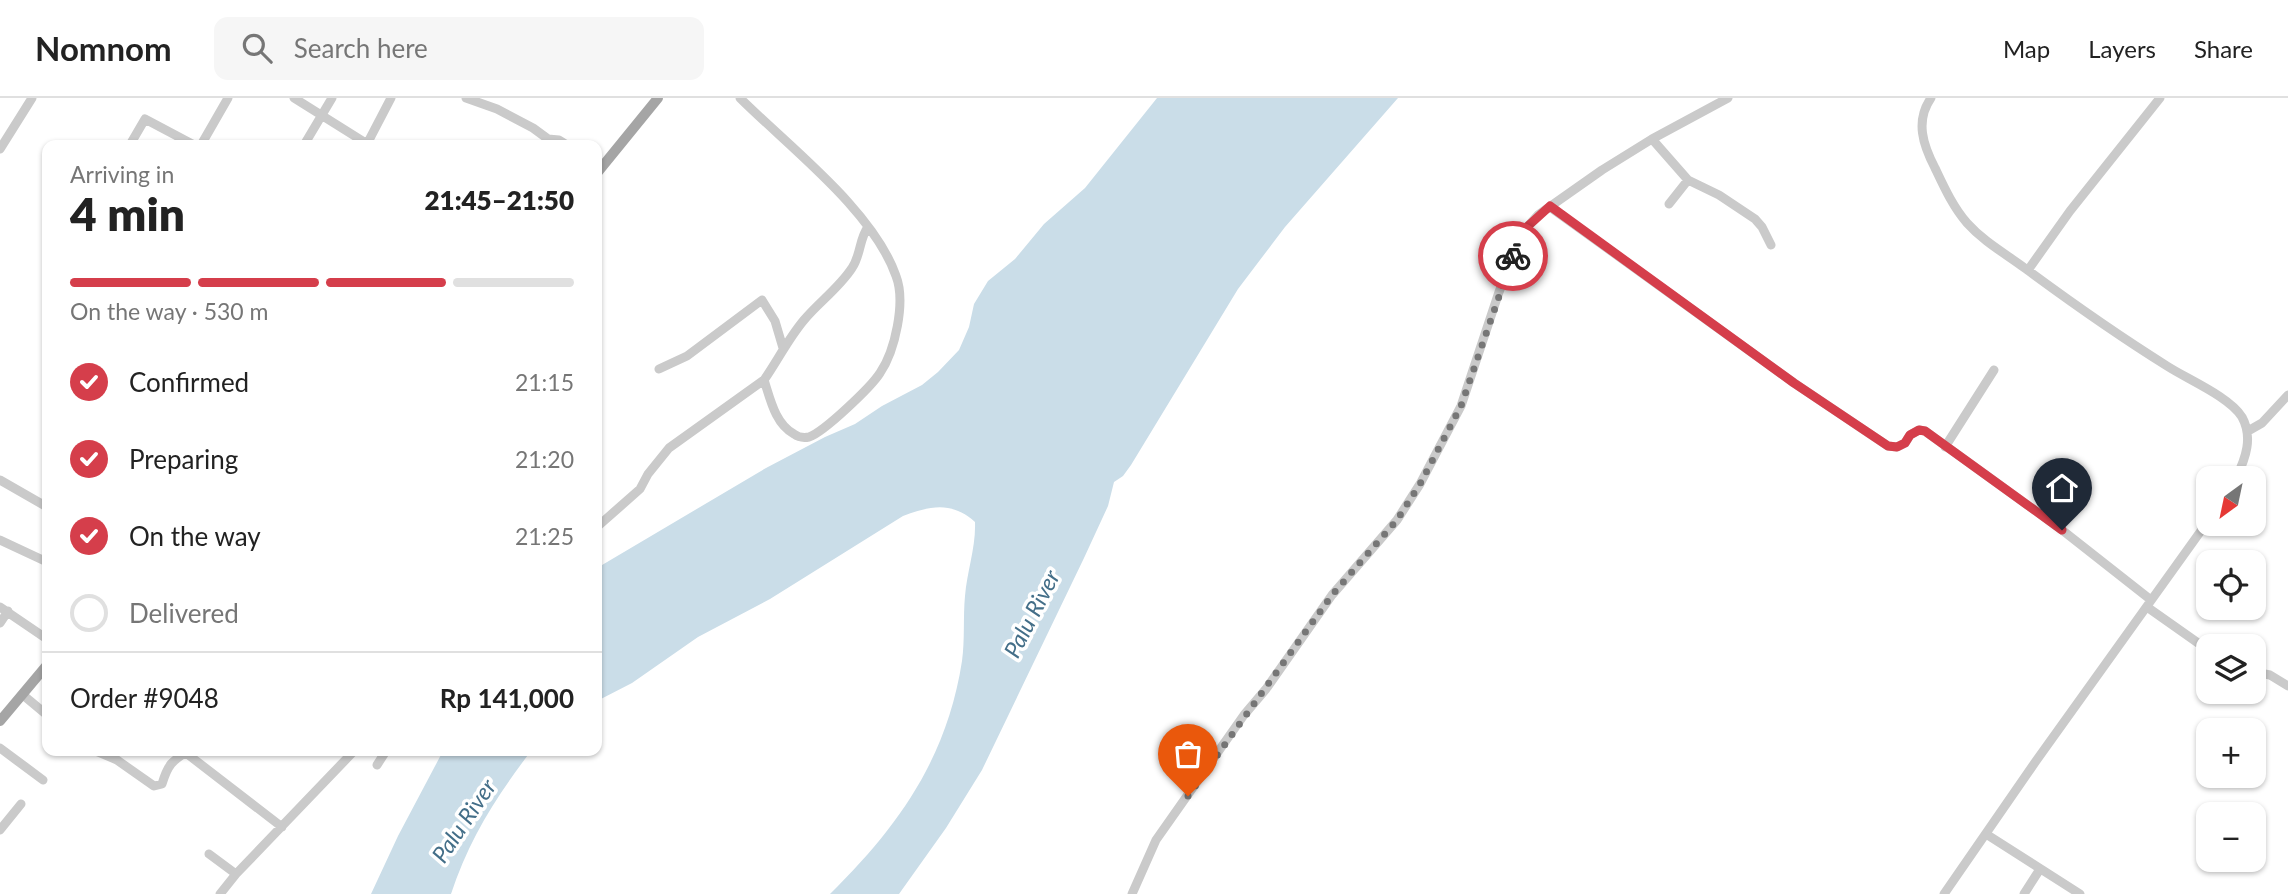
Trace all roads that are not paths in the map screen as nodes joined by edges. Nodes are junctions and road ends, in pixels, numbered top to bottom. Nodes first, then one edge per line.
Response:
1 (32, 98) edge
2 (228, 98) edge
3 (295, 98) edge
4 (332, 98) edge
5 (391, 98) edge
6 (466, 98) edge
7 (658, 98) edge
8 (740, 98) edge
9 (1728, 98) edge
10 (1931, 98) edge
11 (2160, 98) edge
12 (323, 116) junction
13 (1652, 139) junction
14 (133, 140) edge
15 (185, 140) edge
16 (204, 140) edge
17 (307, 140) edge
18 (360, 140) edge
19 (370, 140) edge
20 (558, 140) edge
21 (0, 149) edge
22 (602, 163) edge
23 (1688, 180) junction
24 (1670, 204) dead end
25 (1550, 206) junction
26 (868, 227) junction
27 (1771, 246) dead end
28 (2028, 270) junction
29 (783, 348) junction
30 (659, 369) dead end
31 (1993, 370) dead end
32 (764, 380) junction
33 (2288, 395) edge
34 (2248, 431) junction
35 (1945, 447) junction
36 (2241, 466) edge
37 (0, 480) edge
38 (42, 504) edge
39 (602, 522) edge
40 (2197, 536) edge
41 (0, 540) edge
42 (42, 556) edge
43 (2149, 603) junction
44 (4, 609) edge
45 (0, 623) edge
46 (42, 636) edge
47 (2196, 640) edge
48 (42, 671) edge
49 (2266, 674) edge
50 (2288, 686) edge
51 (23, 695) junction
52 (42, 711) edge
53 (0, 721) edge
54 (0, 748) edge
55 (108, 756) edge
56 (178, 756) edge
57 (192, 756) edge
58 (349, 756) edge
59 (383, 756) edge
60 (377, 765) dead end
61 (43, 780) dead end
62 (21, 804) dead end
63 (282, 827) junction
64 (0, 830) edge
65 (1986, 834) junction
66 (209, 855) dead end
67 (2040, 869) junction
68 (236, 874) junction
69 (1131, 891) edge
70 (2073, 892) edge
71 (220, 894) edge
72 (1944, 894) edge
73 (2024, 894) edge

1 - 21 street
2 - 16 street
3 - 12 street
4 - 12 street
5 - 19 street
6 - 20 street
7 - 22 main road
8 - 26 street
9 - 13 street
10 - 28 street
11 - 28 street
12 - 17 street
12 - 18 street
13 - 23 street
13 - 25 street
14 - 15 street
23 - 24 street
23 - 27 street
25 - 35 street
25 - 69 street
26 - 29 street
26 - 32 street
28 - 34 street
29 - 30 street
29 - 32 street
31 - 35 street
32 - 39 street
33 - 34 street
34 - 36 street
35 - 43 street
37 - 38 street
40 - 43 street
41 - 42 street
43 - 47 street
43 - 65 street
44 - 45 street
44 - 46 street
48 - 51 main road
49 - 50 street
51 - 52 street
51 - 53 main road
54 - 61 street
55 - 56 street
57 - 63 street
58 - 63 street
59 - 60 street
62 - 64 street
63 - 68 street
65 - 67 street
65 - 72 street
66 - 68 street
67 - 70 street
67 - 73 street
68 - 71 street

